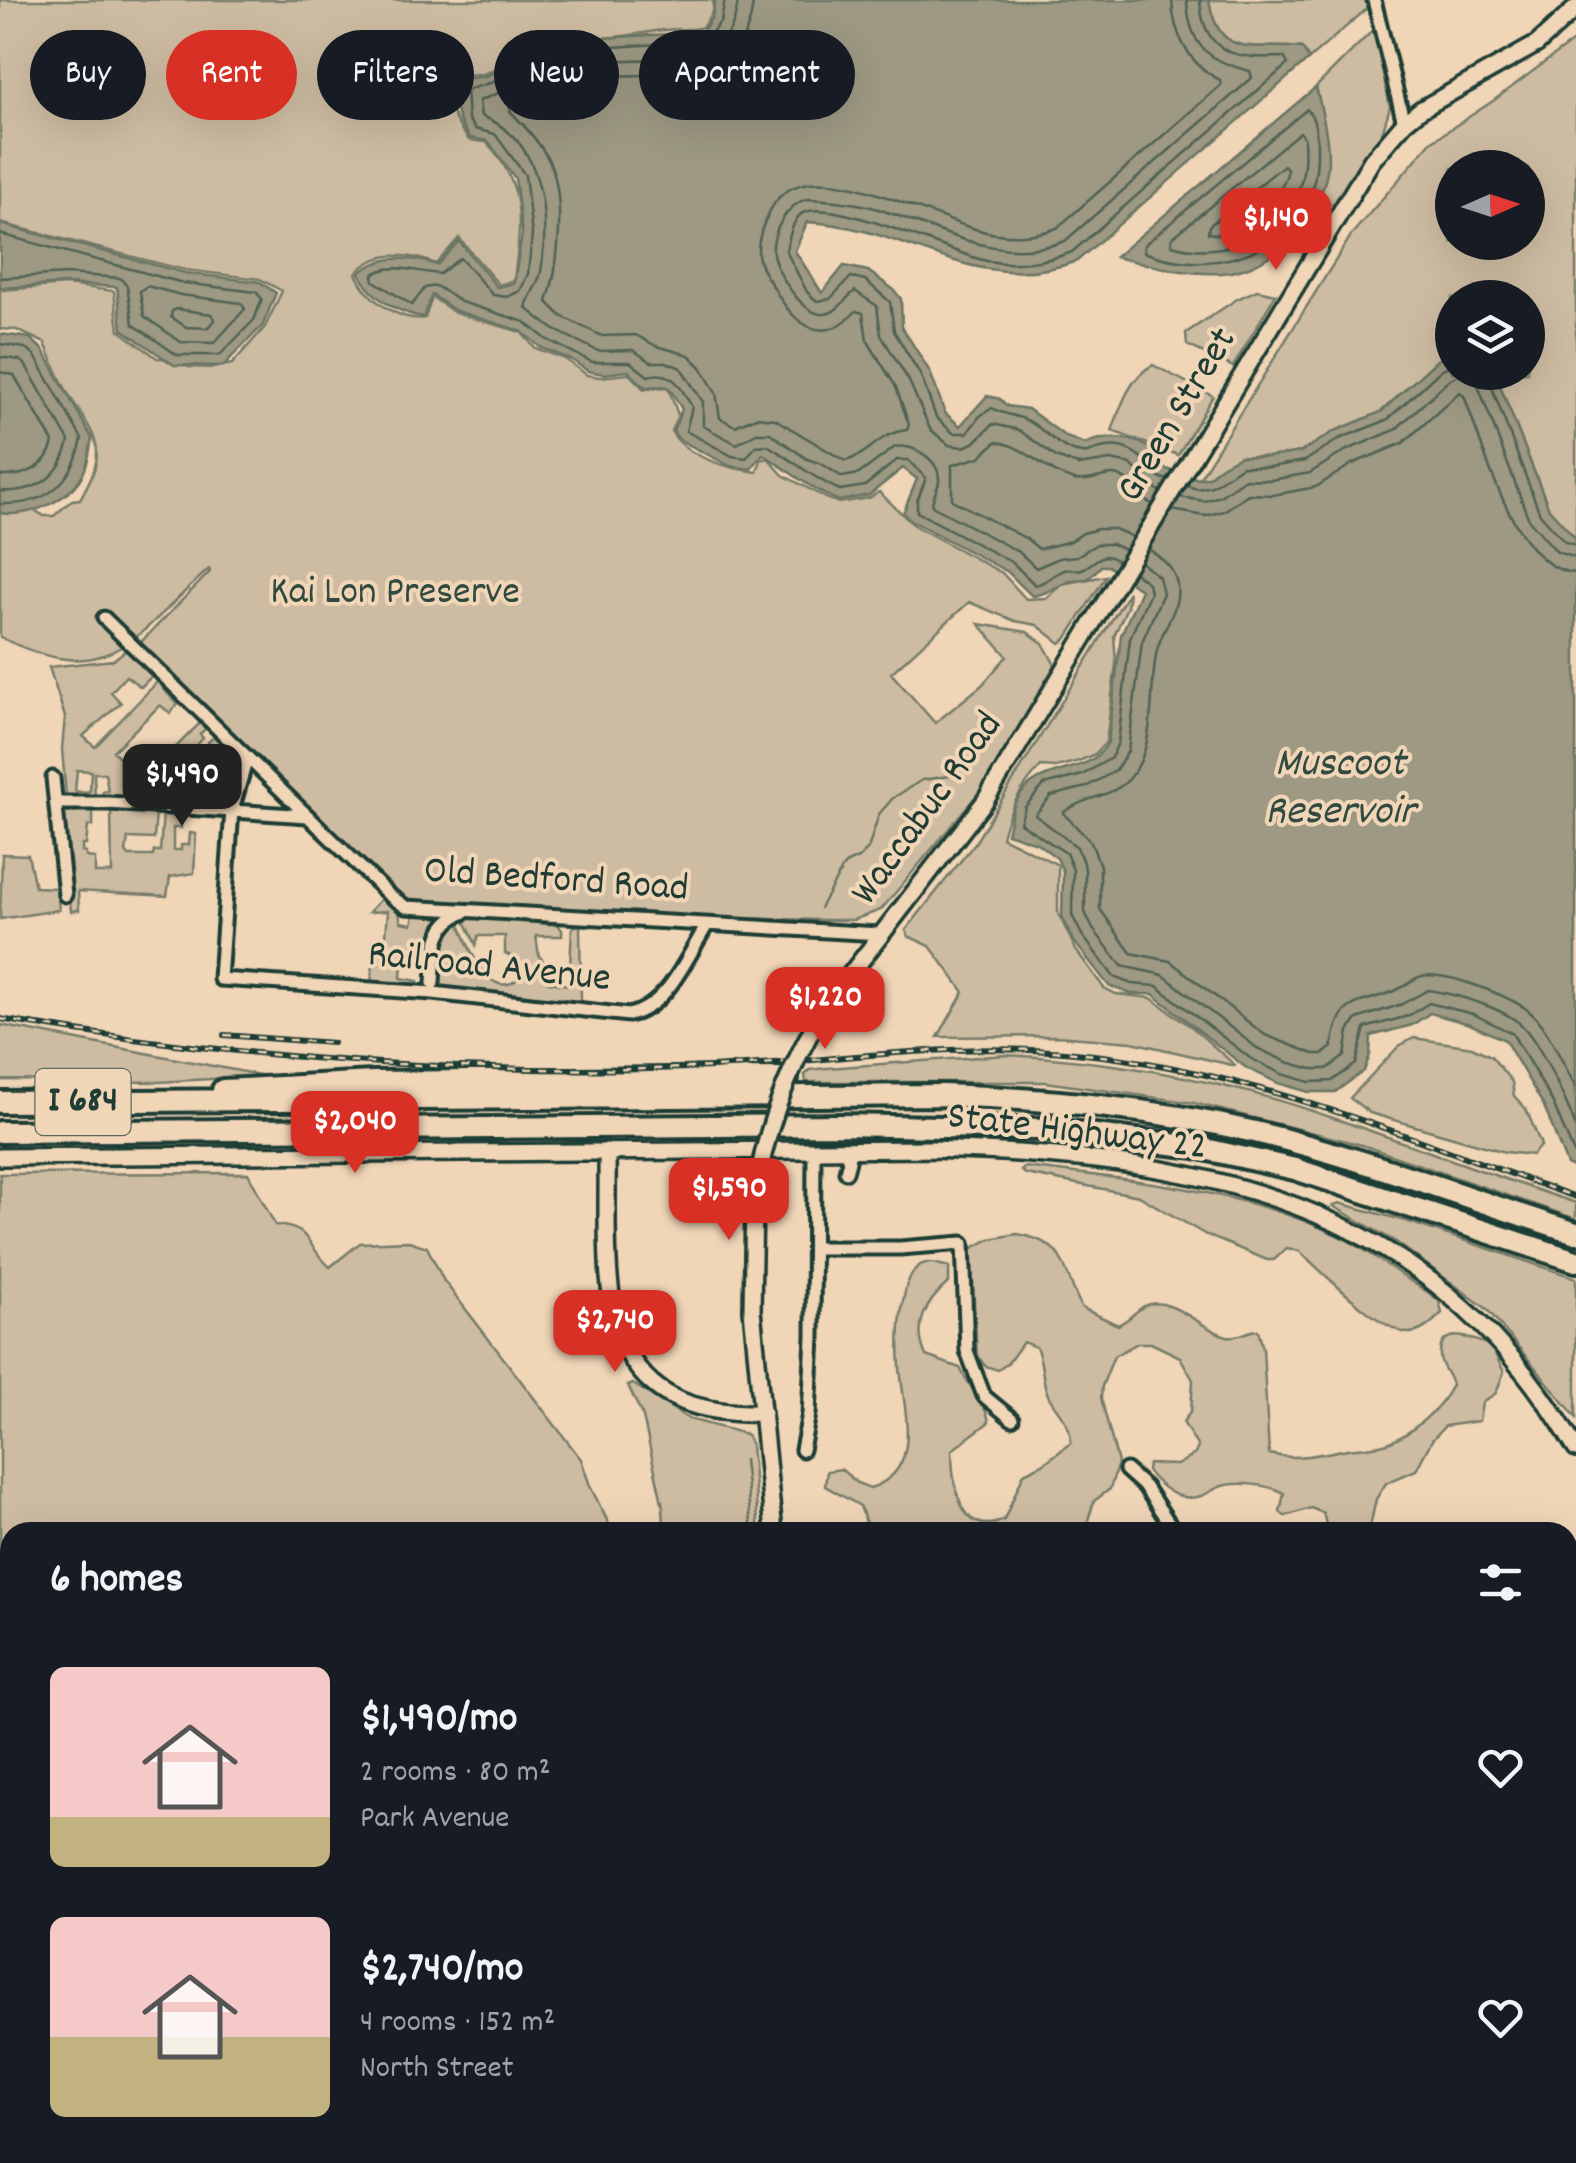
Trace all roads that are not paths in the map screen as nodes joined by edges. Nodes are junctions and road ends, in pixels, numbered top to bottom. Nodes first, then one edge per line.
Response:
1 (1374, 0) edge
2 (1576, 8) edge
3 (1404, 123) junction
4 (1110, 594) joint
5 (104, 618) dead end
6 (247, 758) junction
7 (54, 778) dead end
8 (56, 804) junction
9 (232, 810) junction
10 (308, 816) junction
11 (65, 896) dead end
12 (467, 911) junction
13 (707, 925) junction
14 (880, 934) junction
15 (433, 983) dead end
16 (788, 1078) junction
17 (167, 1101) junction
18 (0, 1102) edge
19 (0, 1132) edge
20 (814, 1149) junction
21 (845, 1149) junction
22 (607, 1151) junction
23 (0, 1157) edge
24 (846, 1172) dead end
25 (1576, 1234) edge
26 (814, 1248) junction
27 (1576, 1261) edge
28 (763, 1414) junction
29 (1012, 1419) dead end
30 (1576, 1449) edge
31 (802, 1450) dead end
32 (1126, 1470) dead end
33 (773, 1522) edge
34 (1168, 1522) edge

1 - 3 street
2 - 3 main road, Green Street
3 - 4 main road, Green Street
4 - 14 main road, Waccabuc Road
5 - 6 street, Old Bedford Road
6 - 9 street
6 - 10 street, Old Bedford Road
7 - 8 street
8 - 9 street
8 - 11 street
9 - 10 street
9 - 13 street, Railroad Avenue
10 - 12 street, Old Bedford Road
12 - 13 street, Old Bedford Road
12 - 15 street
13 - 14 street, Old Bedford Road
14 - 16 main road, Waccabuc Road, bridge
16 - 17 highway
16 - 28 main road, Waccabuc Road, bridge
17 - 18 highway, I 684
17 - 25 highway, I 684
19 - 27 highway, I 684
20 - 21 main road, State Highway 22
20 - 22 main road, State Highway 22
20 - 26 street
21 - 24 street
21 - 30 main road, State Highway 22
22 - 23 main road, State Highway 22
22 - 28 main road
26 - 29 street
26 - 31 street
28 - 33 main road, Waccabuc Road
32 - 34 street

